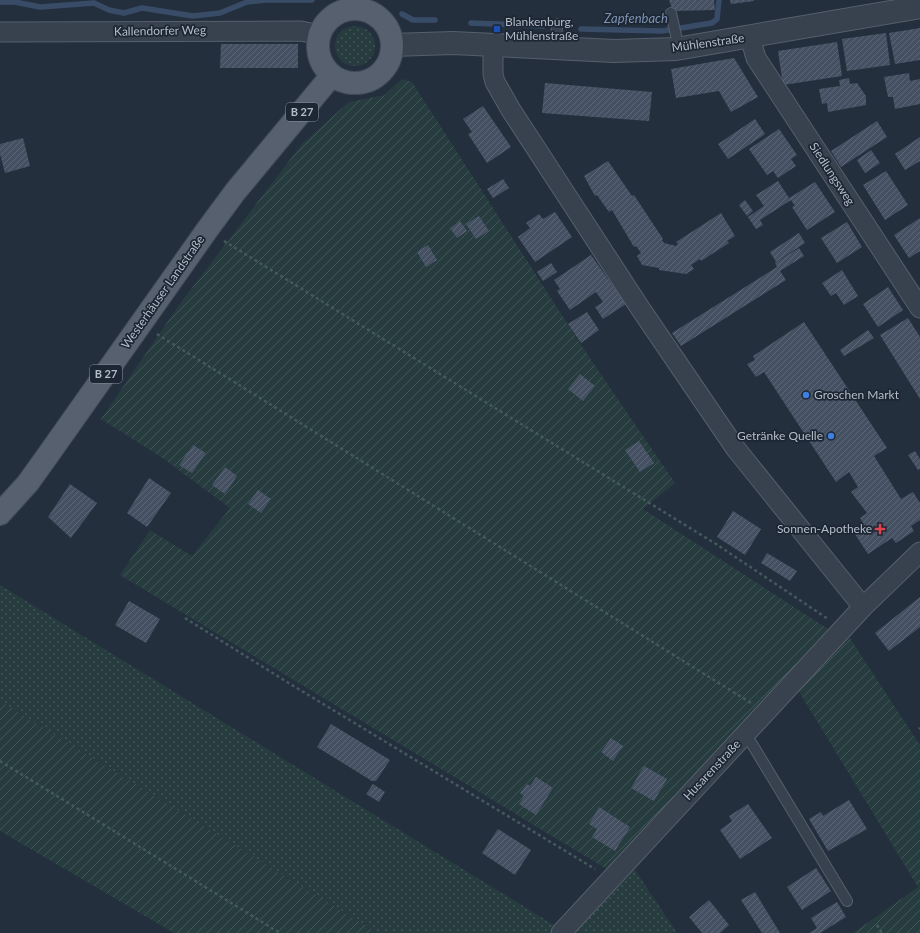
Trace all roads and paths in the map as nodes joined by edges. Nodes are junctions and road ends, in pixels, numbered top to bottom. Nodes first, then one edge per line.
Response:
1 (346, 5) edge
2 (920, 6) edge
3 (671, 13) dead end
4 (557, 24) dead end
5 (0, 32) edge
6 (320, 35) junction
7 (676, 36) junction
8 (750, 37) junction
9 (392, 45) junction
10 (493, 45) junction
11 (556, 48) junction
12 (332, 75) junction
13 (206, 230) junction
14 (920, 308) edge
15 (142, 324) junction
16 (0, 514) edge
17 (920, 552) edge
18 (863, 607) junction
19 (185, 618) dead end
20 (844, 630) junction
21 (766, 712) junction
22 (744, 735) junction
23 (0, 761) edge
24 (610, 880) junction
25 (847, 901) dead end
26 (877, 925) dead end
27 (280, 933) edge
28 (561, 933) edge
29 (882, 933) edge

1 - 6 main road
1 - 9 main road
2 - 8 street, Mühlenstraße
3 - 7 lane
4 - 11 lane
5 - 6 street, Kallendorfer Weg
6 - 12 main road
7 - 8 street, Mühlenstraße
7 - 11 street, Mühlenstraße
8 - 14 street, Siedlungsweg
9 - 10 street, Mühlenstraße
9 - 12 main road
10 - 11 street, Mühlenstraße
10 - 18 street
12 - 13 main road, Westerhäuser Landstraße / B 27
13 - 15 main road, Westerhäuser Landstraße / B 27
13 - 20 path
15 - 16 main road, Westerhäuser Landstraße / B 27
15 - 21 path
17 - 18 street, Husarenstraße
18 - 20 street, Husarenstraße
19 - 24 path
20 - 21 street, Husarenstraße
21 - 22 street, Husarenstraße
22 - 24 street, Husarenstraße
22 - 25 lane
23 - 27 path
24 - 28 street, Husarenstraße
26 - 29 path

